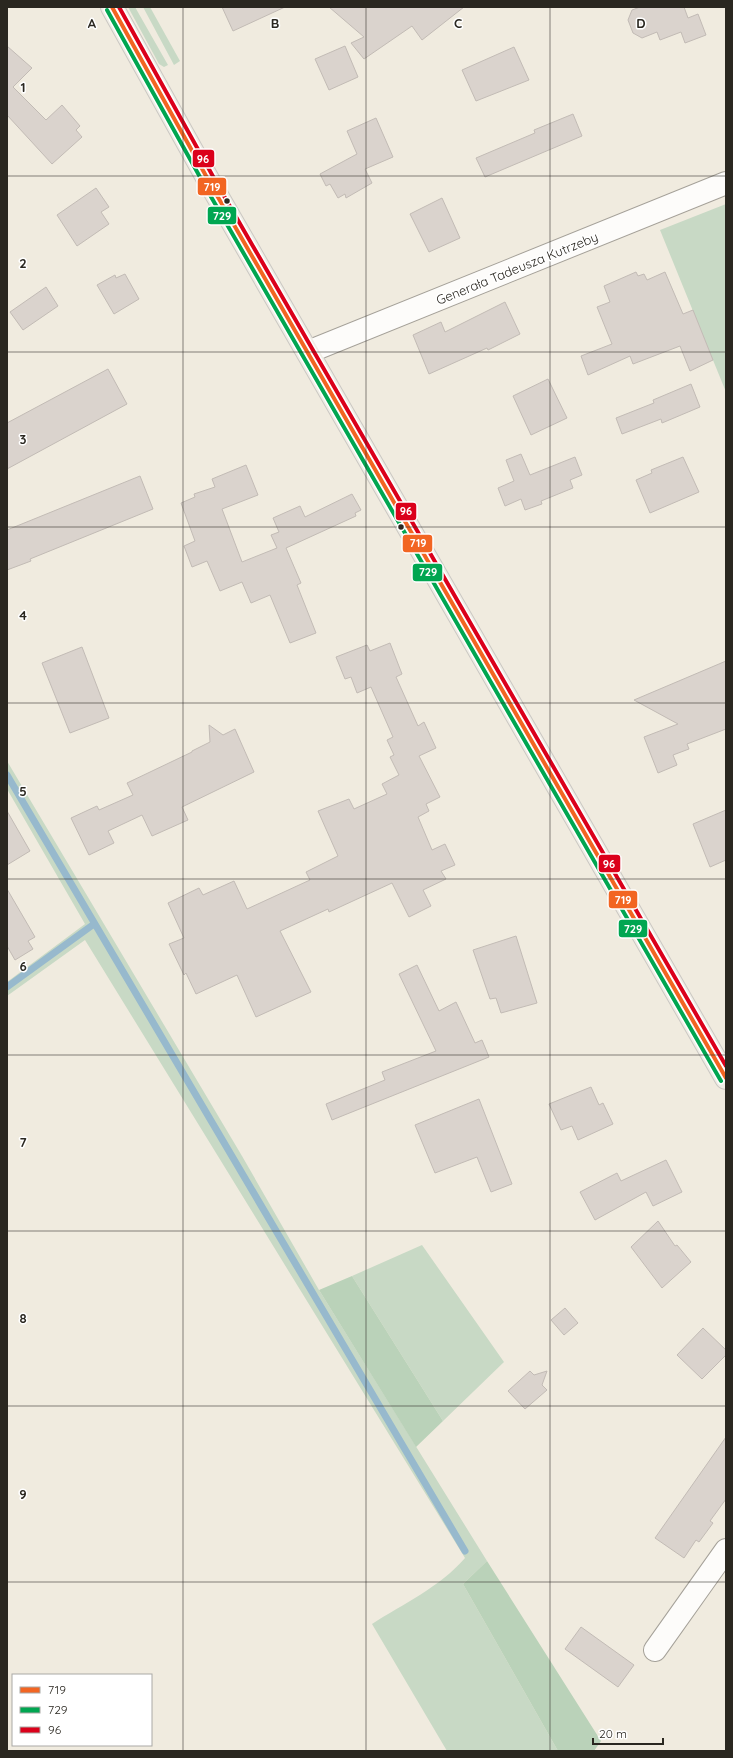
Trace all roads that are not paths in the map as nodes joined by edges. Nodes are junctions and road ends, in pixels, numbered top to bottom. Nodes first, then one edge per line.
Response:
1 (112, 7) edge
2 (726, 183) edge
3 (308, 352) junction
4 (726, 1078) edge
5 (726, 1550) edge
6 (655, 1650) dead end

1 - 3 main road
2 - 3 street, Generała Tadeusza Kutrzeby
3 - 4 main road
5 - 6 street

